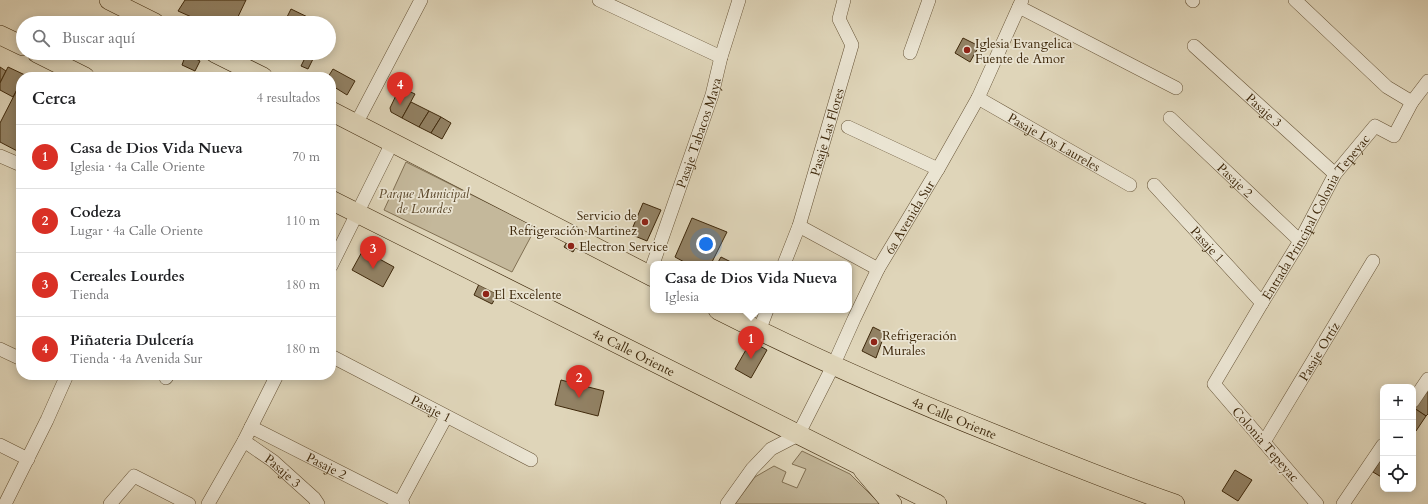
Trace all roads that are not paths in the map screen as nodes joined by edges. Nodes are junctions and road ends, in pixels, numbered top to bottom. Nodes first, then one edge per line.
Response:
1 (109, 0) edge
2 (421, 0) edge
3 (599, 0) edge
4 (739, 0) edge
5 (844, 0) edge
6 (929, 0) edge
7 (1295, 0) edge
8 (1021, 4) edge
9 (141, 16) edge
10 (0, 35) edge
11 (16, 43) edge
12 (1194, 46) dead end
13 (910, 53) dead end
14 (721, 57) junction
15 (51, 60) edge
16 (229, 60) edge
17 (75, 72) edge
18 (253, 72) edge
19 (1428, 81) edge
20 (1176, 88) dead end
21 (978, 98) junction
22 (1412, 102) junction
23 (336, 114) edge
24 (1170, 118) dead end
25 (356, 124) junction
26 (848, 128) dead end
27 (392, 143) junction
28 (0, 156) edge
29 (16, 164) edge
30 (938, 169) junction
31 (1335, 174) junction
32 (1130, 185) dead end
33 (1154, 185) dead end
34 (336, 202) edge
35 (357, 213) junction
36 (799, 226) junction
37 (1300, 241) junction
38 (336, 256) edge
39 (655, 261) edge
40 (785, 261) edge
41 (1373, 261) dead end
42 (650, 269) edge
43 (878, 269) junction
44 (1262, 303) junction
45 (724, 313) edge
46 (766, 313) edge
47 (759, 331) junction
48 (0, 349) edge
49 (16, 357) edge
50 (336, 359) edge
51 (834, 366) junction
52 (1428, 378) edge
53 (61, 380) edge
54 (274, 380) edge
55 (1214, 384) joint
56 (1416, 396) edge
57 (446, 417) junction
58 (251, 427) junction
59 (798, 435) junction
60 (244, 441) junction
61 (1264, 442) junction
62 (0, 445) edge
63 (1380, 449) edge
64 (28, 458) junction
65 (531, 460) dead end
66 (860, 466) junction
67 (400, 503) edge
68 (5, 504) edge
69 (110, 504) edge
70 (189, 504) edge
71 (208, 504) edge
72 (318, 504) edge
73 (727, 504) edge
74 (892, 504) edge
75 (937, 504) edge
76 (1175, 504) edge
77 (1317, 504) edge
78 (1343, 504) edge

1 - 9 highway
2 - 25 street
3 - 14 street
4 - 14 street, Pasaje Tabacos Maya
5 - 36 street, Pasaje Las Flores
6 - 13 street
7 - 22 street
8 - 20 street
8 - 21 street, 6a Avenida Sur
10 - 11 highway
12 - 31 street, Pasaje 3
14 - 39 street, Pasaje Tabacos Maya
15 - 17 highway
16 - 18 highway
19 - 22 street, Entrada Principal Colonia Tepeyac
21 - 30 street, 6a Avenida Sur
21 - 32 street, Pasaje Los Laureles
22 - 31 street, Entrada Principal Colonia Tepeyac
23 - 25 highway
24 - 37 street, Pasaje 2
25 - 27 highway
26 - 30 street
27 - 35 street
27 - 42 highway
28 - 29 street
30 - 43 street, 6a Avenida Sur
31 - 37 street, Entrada Principal Colonia Tepeyac
33 - 44 street, Pasaje 1
34 - 35 highway, 4a Calle Oriente
35 - 38 street
35 - 59 highway, 4a Calle Oriente
36 - 40 street, Pasaje Las Flores
36 - 43 street
37 - 44 street, Entrada Principal Colonia Tepeyac
41 - 61 street, Pasaje Ortíz
43 - 51 street, 6a Avenida Sur
44 - 55 street, Entrada Principal Colonia Tepeyac
45 - 47 highway, 4a Calle Oriente
46 - 47 street
47 - 51 highway, 4a Calle Oriente
48 - 49 street
50 - 57 street, Pasaje 1
51 - 59 street, 6a Avenida Sur
51 - 76 highway, 4a Calle Oriente
52 - 56 street
53 - 64 street
54 - 58 street
55 - 61 street, Colonia Tepeyac
57 - 65 street, Pasaje 1
57 - 67 street
58 - 60 street
58 - 67 street, Pasaje 2
59 - 66 highway, 4a Calle Oriente
59 - 73 street
60 - 71 street
60 - 72 street, Pasaje 3
61 - 77 street, Colonia Tepeyac
62 - 64 street
63 - 78 street
64 - 68 street
66 - 74 highway
66 - 75 highway, 4a Calle Oriente
69 - 70 street

